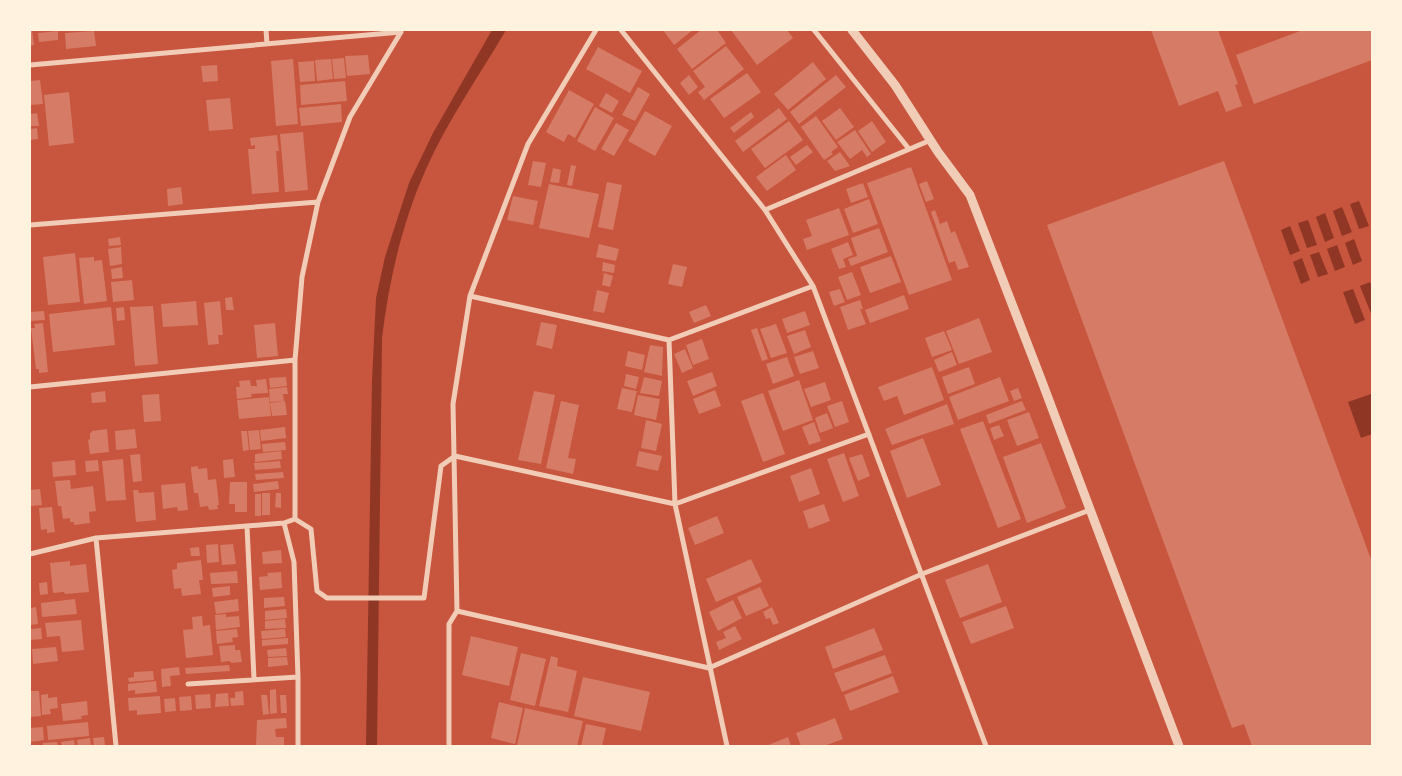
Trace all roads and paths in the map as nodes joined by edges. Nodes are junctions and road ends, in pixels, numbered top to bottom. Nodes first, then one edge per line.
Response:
1 (266, 30) edge
2 (596, 30) edge
3 (621, 30) edge
4 (814, 30) edge
5 (852, 30) edge
6 (267, 44) junction
7 (30, 65) edge
8 (931, 140) junction
9 (909, 149) junction
10 (318, 202) junction
11 (765, 210) junction
12 (30, 225) edge
13 (813, 286) junction
14 (470, 296) junction
15 (669, 340) junction
16 (294, 360) junction
17 (30, 382) edge
18 (30, 387) edge
19 (869, 434) junction
20 (455, 456) junction
21 (674, 504) junction
22 (1090, 510) junction
23 (294, 519) junction
24 (284, 523) junction
25 (246, 526) junction
26 (96, 538) junction
27 (30, 554) edge
28 (922, 574) junction
29 (457, 611) junction
30 (709, 668) junction
31 (298, 677) junction
32 (254, 680) junction
33 (188, 684) dead end
34 (116, 746) edge
35 (298, 746) edge
36 (449, 746) edge
37 (727, 746) edge
38 (986, 746) edge
39 (1179, 746) edge

1 - 6 street
2 - 14 street
3 - 11 street
4 - 9 street
5 - 8 street
6 - 7 street
6 - 10 street
8 - 9 street
8 - 22 street
9 - 11 street
10 - 12 street
10 - 16 street
11 - 13 street
13 - 15 street
13 - 19 street
14 - 15 street
14 - 20 street
15 - 21 street
16 - 18 street
16 - 23 street
17 - 18 street
19 - 21 street
19 - 28 street
20 - 21 street
20 - 23 street
20 - 29 street
21 - 30 street
22 - 28 street
22 - 39 street
23 - 24 street
24 - 25 street
24 - 31 street
25 - 26 street
25 - 32 street
26 - 27 street
26 - 34 street
28 - 30 street
28 - 38 street
29 - 30 street
29 - 36 street
30 - 37 street
31 - 32 street
31 - 35 street
32 - 33 street

